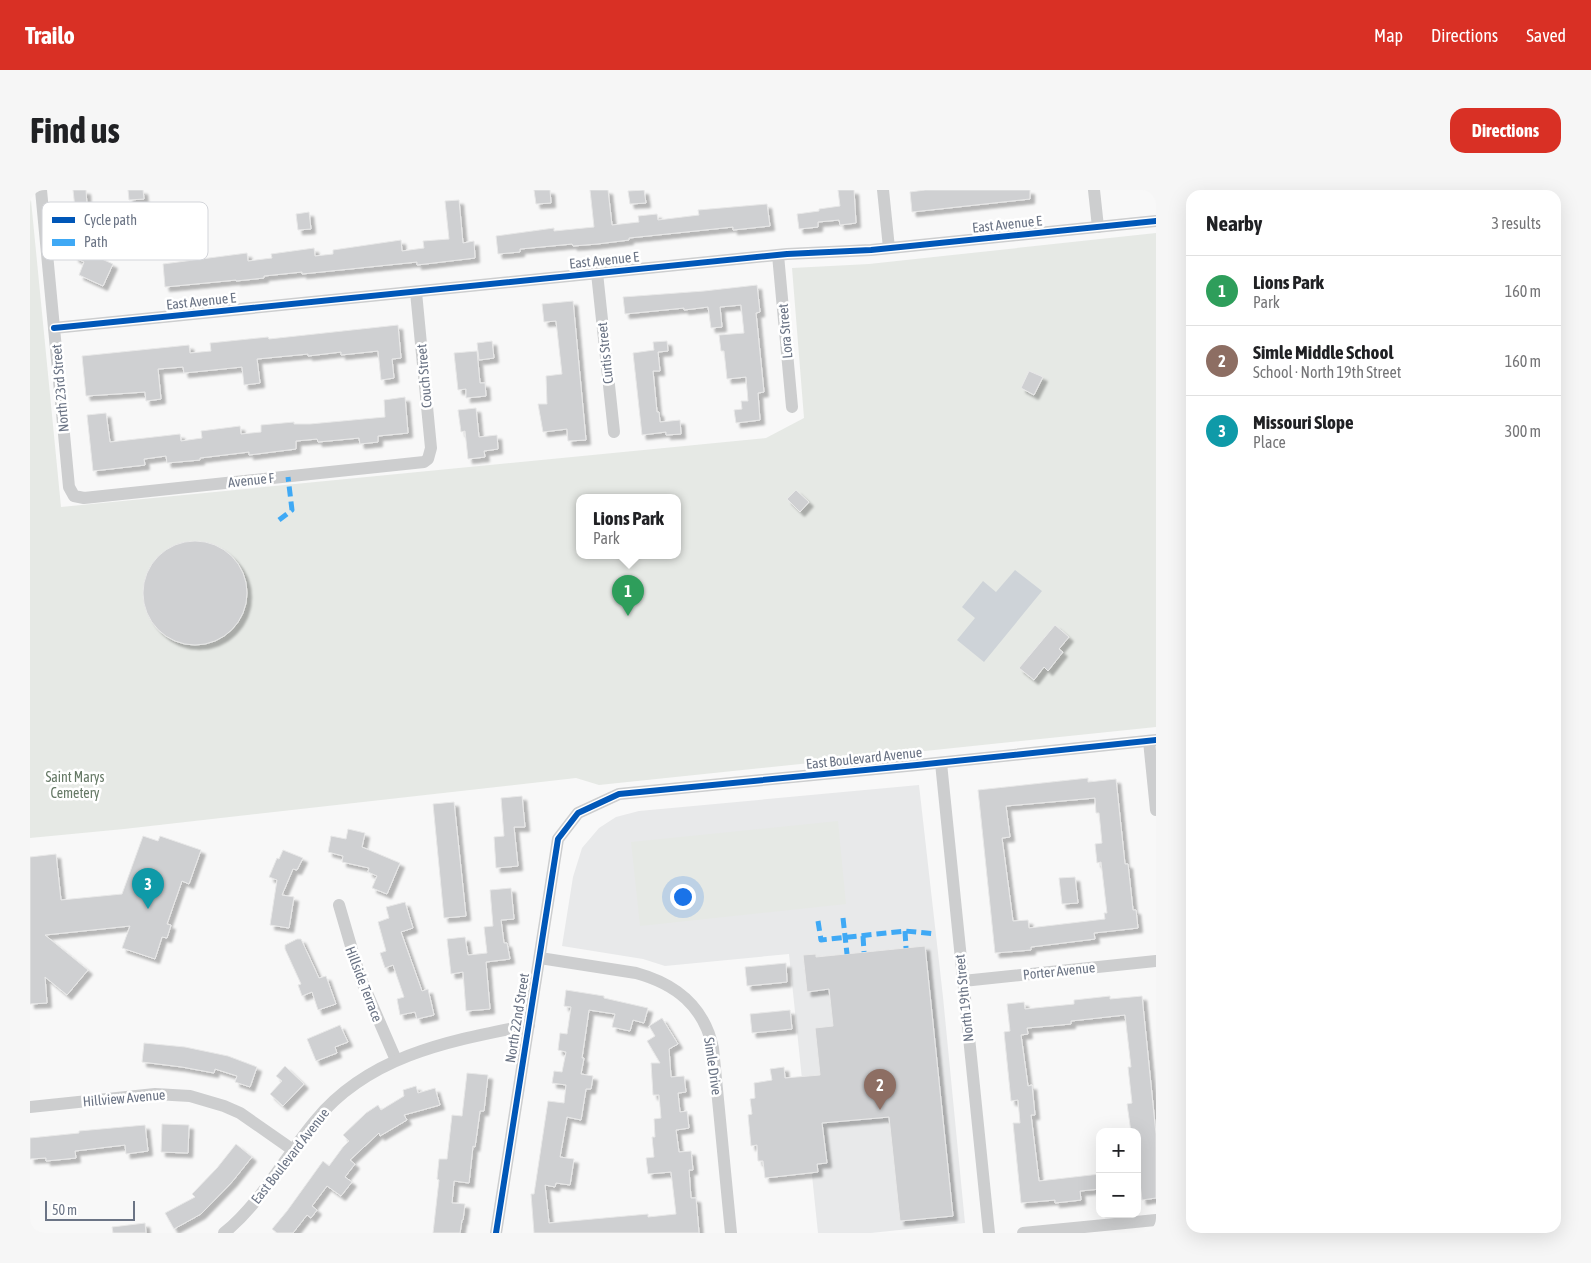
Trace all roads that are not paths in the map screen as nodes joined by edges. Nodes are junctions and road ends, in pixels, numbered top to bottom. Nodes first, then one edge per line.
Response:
1 (883, 190) edge
2 (1094, 190) edge
3 (1156, 221) edge
4 (1098, 227) junction
5 (889, 248) junction
6 (778, 255) junction
7 (48, 260) edge
8 (597, 273) junction
9 (416, 292) junction
10 (54, 328) junction
11 (792, 407) dead end
12 (614, 432) dead end
13 (428, 459) joint
14 (74, 496) joint
15 (1152, 740) edge
16 (940, 763) junction
17 (1156, 810) edge
18 (578, 813) joint
19 (339, 905) dead end
20 (540, 958) junction
21 (1156, 961) edge
22 (963, 981) junction
23 (529, 1025) junction
24 (396, 1060) junction
25 (30, 1107) edge
26 (293, 1150) junction
27 (1156, 1220) edge
28 (224, 1233) edge
29 (496, 1233) edge
30 (731, 1233) edge
31 (989, 1233) edge
32 (1023, 1233) edge

1 - 5 street
2 - 4 street
3 - 4 street, East Avenue E
4 - 5 street, East Avenue E
5 - 6 street, East Avenue E
6 - 8 street, East Avenue E
6 - 11 street, Lora Street
7 - 10 street, North 23rd Street
8 - 9 street, East Avenue E
8 - 12 street, Curtis Street
9 - 10 street, East Avenue E
9 - 13 street, Couch Street
10 - 14 street, North 23rd Street
13 - 14 street, Avenue F
15 - 16 street, East Boulevard Avenue
15 - 17 street
16 - 18 street, East Boulevard Avenue
16 - 22 street, North 19th Street
18 - 20 street, North 22nd Street
19 - 24 street, Hillside Terrace
20 - 23 street, North 22nd Street
20 - 30 street, Simle Drive
21 - 22 street, Porter Avenue
22 - 31 street, North 19th Street
23 - 24 street, East Boulevard Avenue
23 - 29 street, North 22nd Street
24 - 26 street, East Boulevard Avenue
25 - 26 street, Hillview Avenue
26 - 28 street, East Boulevard Avenue
27 - 32 street

